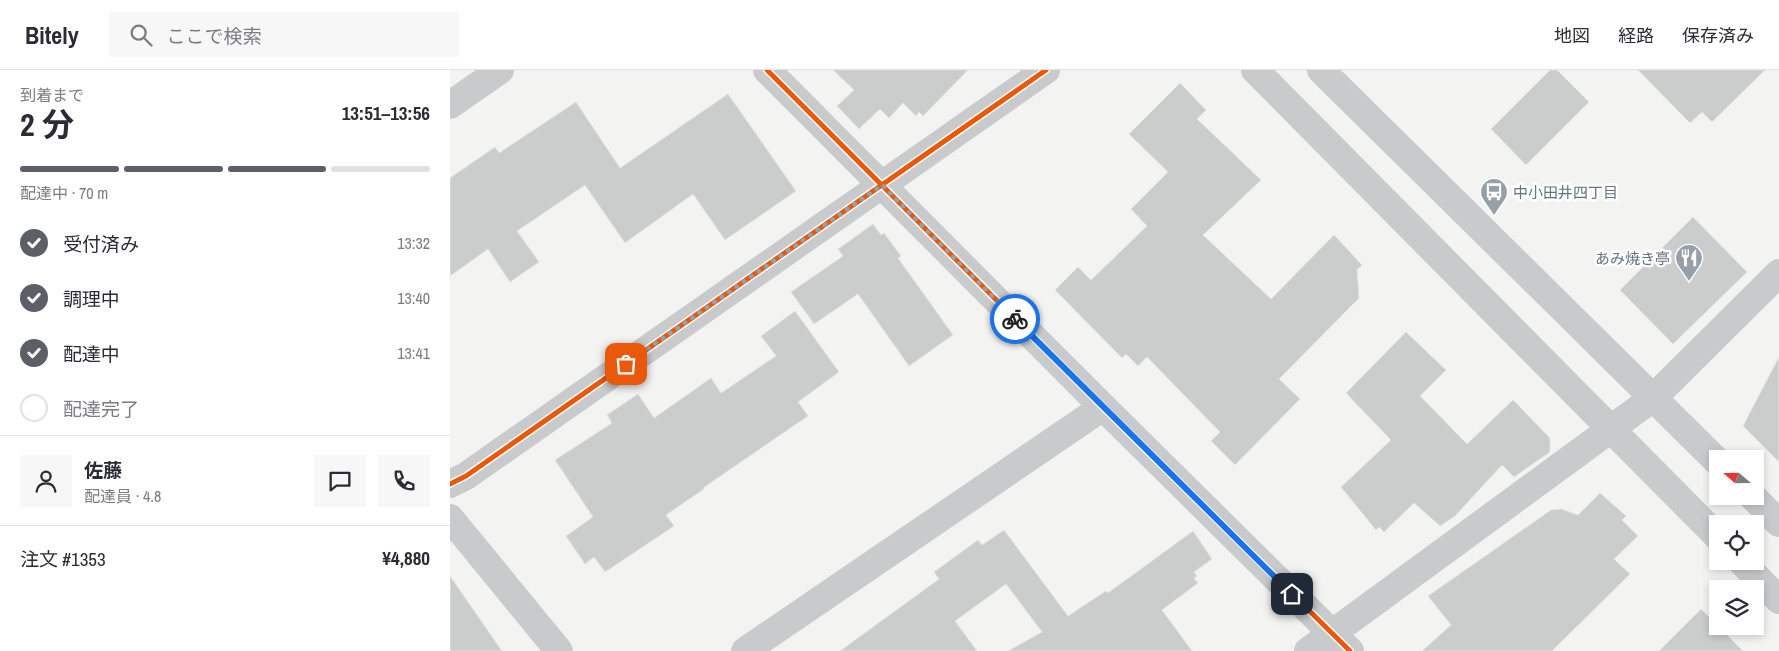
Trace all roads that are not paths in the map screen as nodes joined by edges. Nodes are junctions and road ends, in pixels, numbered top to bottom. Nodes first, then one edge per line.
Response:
1 (500, 70) edge
2 (767, 70) edge
3 (1046, 70) edge
4 (1255, 70) edge
5 (1321, 70) edge
6 (450, 105) edge
7 (882, 185) junction
8 (1779, 273) edge
9 (1653, 398) junction
10 (1103, 407) junction
11 (1611, 429) junction
12 (1709, 453) edge
13 (450, 484) edge
14 (1761, 505) edge
15 (450, 518) edge
16 (1779, 523) edge
17 (1709, 529) edge
18 (1750, 570) edge
19 (1779, 600) edge
20 (1341, 642) edge
21 (559, 651) edge
22 (745, 651) edge
23 (1308, 651) edge

1 - 6 street
2 - 7 street
3 - 7 street
4 - 11 street
5 - 9 street
7 - 10 street
7 - 13 street
8 - 9 street
9 - 11 street
9 - 12 street
10 - 20 street
10 - 22 street
11 - 17 street
11 - 20 street
14 - 16 street
15 - 21 street
18 - 19 street
20 - 23 street

